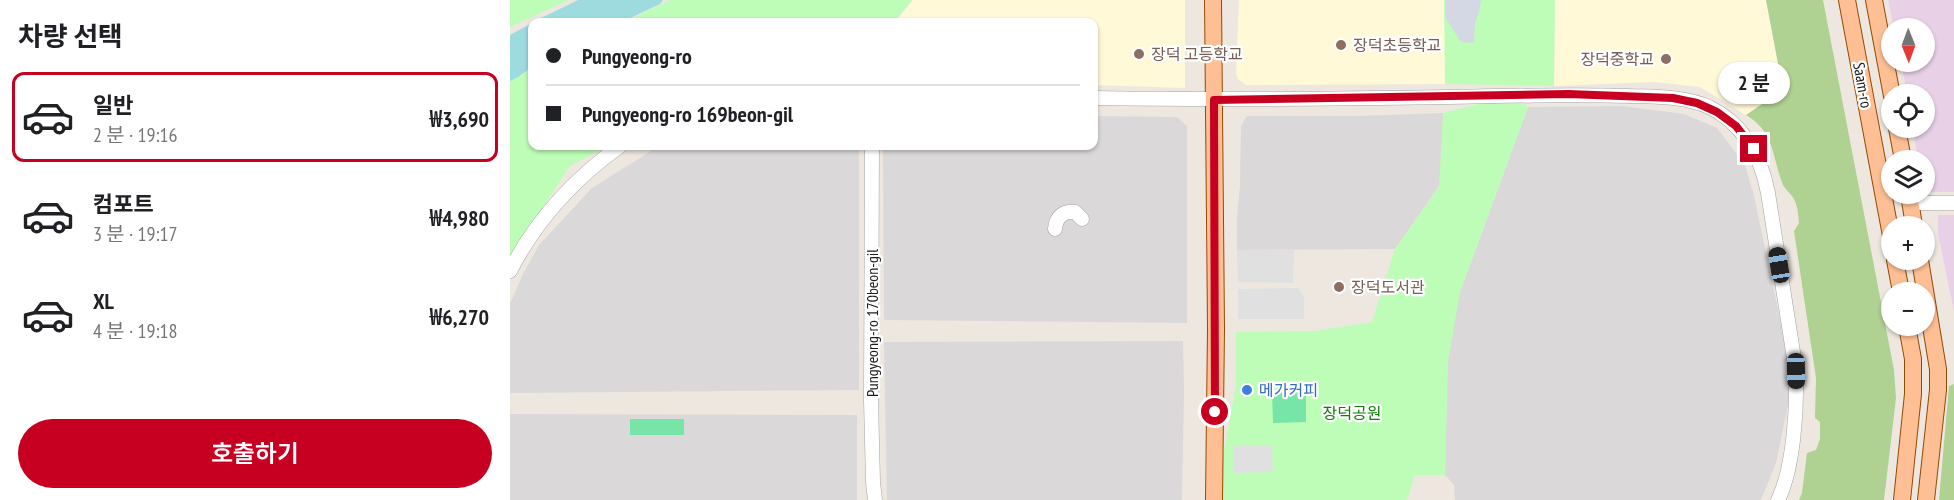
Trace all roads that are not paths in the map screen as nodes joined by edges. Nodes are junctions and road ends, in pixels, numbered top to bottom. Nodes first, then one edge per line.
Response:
1 (1214, 0) edge
2 (1847, 0) edge
3 (1874, 0) edge
4 (1890, 84) edge
5 (1098, 98) edge
6 (1214, 100) junction
7 (614, 150) edge
8 (872, 150) edge
9 (1935, 200) edge
10 (1954, 202) edge
11 (1887, 216) edge
12 (1082, 219) dead end
13 (1055, 229) dead end
14 (1922, 270) edge
15 (510, 271) edge
16 (1909, 336) edge
17 (875, 500) edge
18 (1214, 500) edge
19 (1778, 500) edge
20 (1902, 500) edge
21 (1926, 500) edge

1 - 6 main road
2 - 11 main road, Saam-ro
3 - 4 main road, Saam-ro
5 - 6 street
6 - 18 main road
6 - 19 street
7 - 15 street
8 - 17 street, Pungyeong-ro 170beon-gil
9 - 10 street
12 - 13 street
14 - 21 main road
16 - 20 main road

